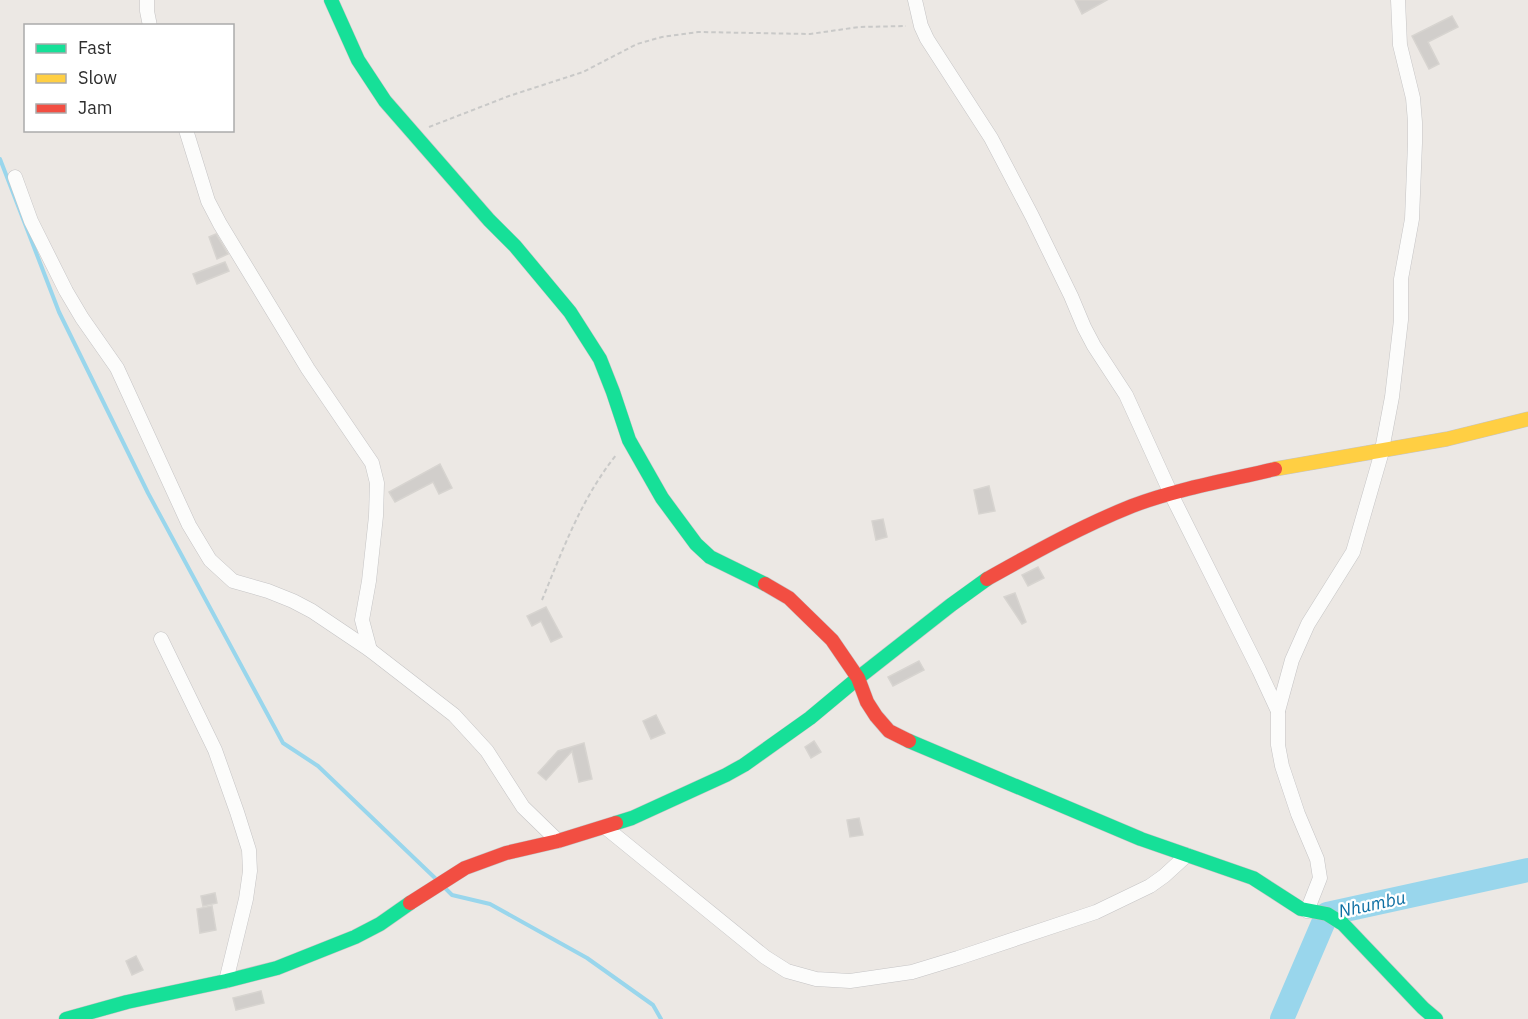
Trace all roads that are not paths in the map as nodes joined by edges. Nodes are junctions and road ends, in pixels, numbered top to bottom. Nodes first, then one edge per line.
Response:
1 (147, 0) edge
2 (331, 0) edge
3 (915, 0) edge
4 (1398, 0) edge
5 (150, 24) edge
6 (187, 132) edge
7 (15, 177) dead end
8 (1528, 419) edge
9 (1382, 450) junction
10 (1171, 494) junction
11 (160, 639) dead end
12 (370, 650) junction
13 (858, 678) junction
14 (1278, 711) junction
15 (605, 827) junction
16 (558, 841) junction
17 (1187, 855) junction
18 (1307, 911) junction
19 (226, 981) junction
20 (66, 1019) edge
21 (1436, 1019) edge

1 - 5 street
2 - 13 street
3 - 10 street
4 - 9 street
6 - 12 street
7 - 12 street
8 - 9 street
9 - 10 street
9 - 14 street
10 - 13 street
10 - 14 street
11 - 19 street
12 - 16 street
13 - 15 street
13 - 17 street
14 - 18 street
15 - 16 street
15 - 17 street
16 - 19 street
17 - 18 street
18 - 21 street
19 - 20 street

